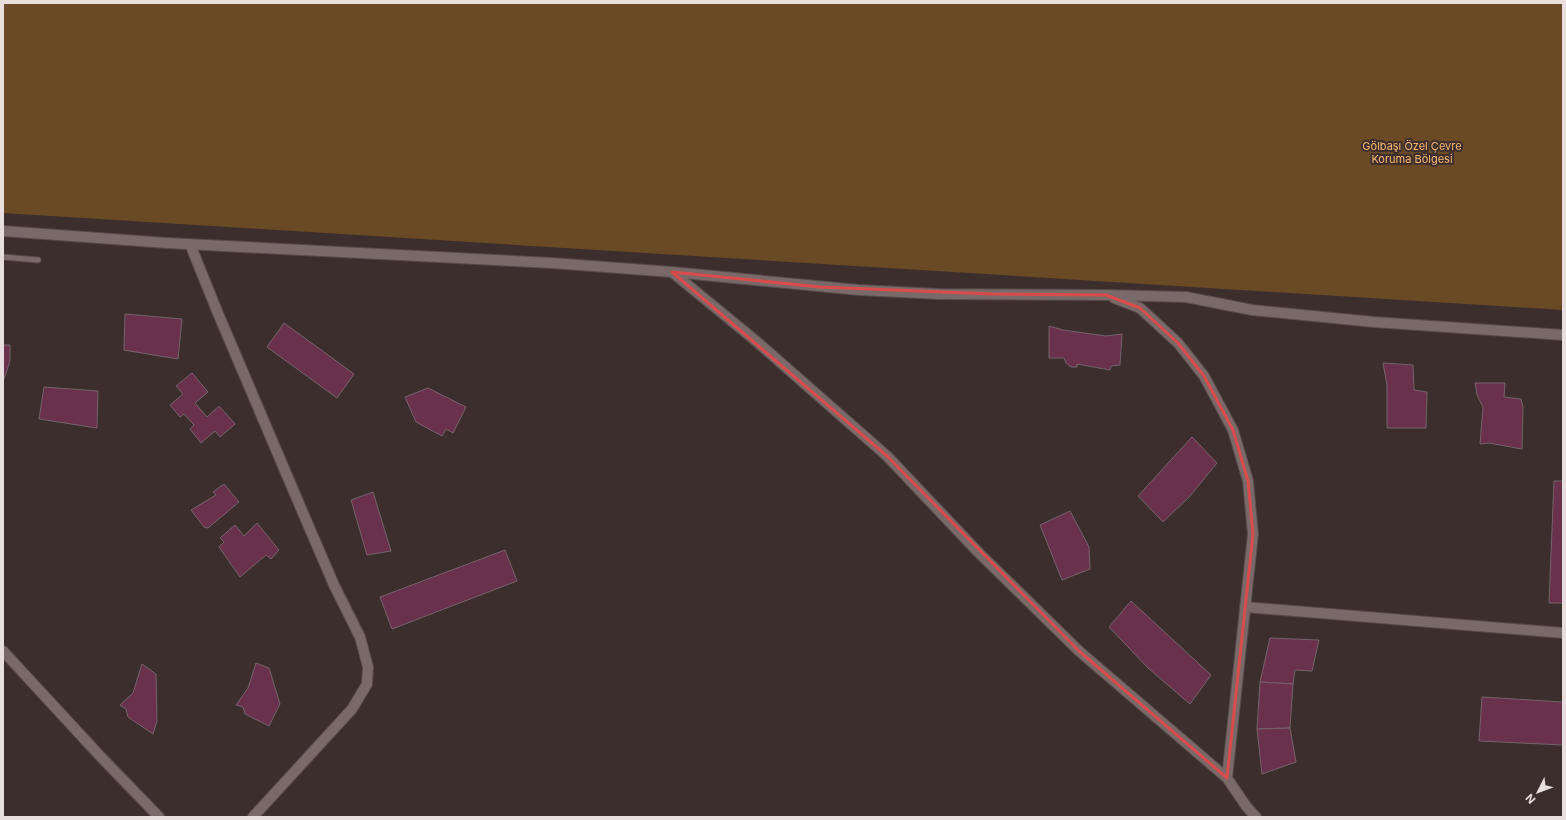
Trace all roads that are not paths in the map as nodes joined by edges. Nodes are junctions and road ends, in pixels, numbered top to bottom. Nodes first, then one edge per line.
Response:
1 (3, 231) edge
2 (190, 244) junction
3 (3, 257) edge
4 (38, 260) dead end
5 (672, 272) junction
6 (1106, 295) junction
7 (1563, 335) edge
8 (1245, 607) junction
9 (1563, 633) edge
10 (3, 650) edge
11 (1227, 778) junction
12 (159, 817) edge
13 (253, 817) edge
14 (1256, 817) edge

1 - 2 street
2 - 5 street
2 - 13 street
3 - 4 lane
5 - 6 street
5 - 11 street
6 - 7 street
6 - 8 street
8 - 9 street
8 - 11 street
10 - 12 street
11 - 14 street

